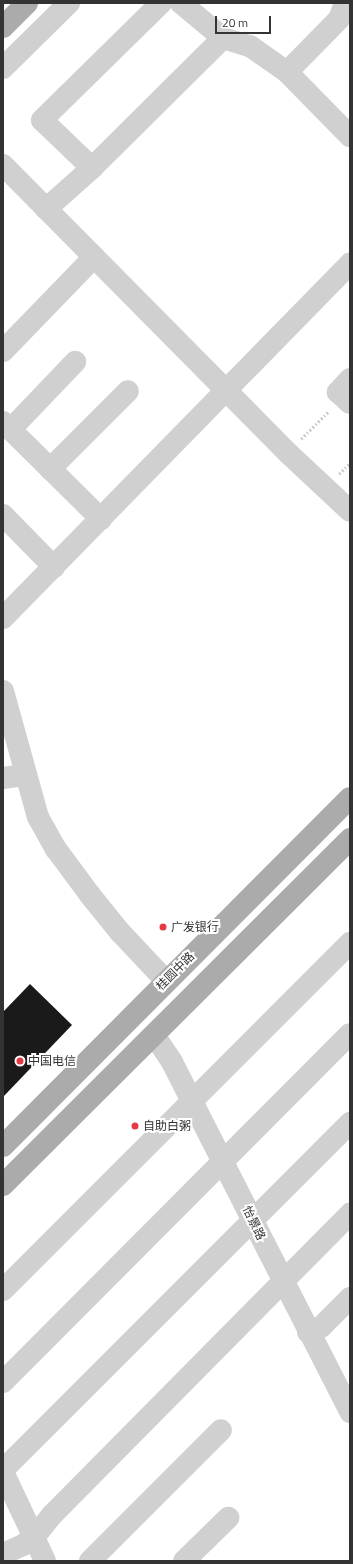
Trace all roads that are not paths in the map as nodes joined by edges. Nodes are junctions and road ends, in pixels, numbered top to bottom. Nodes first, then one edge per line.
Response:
1 (27, 3) edge
2 (69, 3) edge
3 (161, 3) edge
4 (181, 3) edge
5 (345, 3) edge
6 (3, 27) edge
7 (223, 38) junction
8 (3, 68) edge
9 (287, 72) junction
10 (350, 136) edge
11 (3, 165) edge
12 (92, 168) junction
13 (46, 209) junction
14 (94, 257) junction
15 (350, 264) edge
16 (3, 351) edge
17 (75, 362) dead end
18 (128, 391) dead end
19 (226, 391) junction
20 (7, 426) edge
21 (50, 469) junction
22 (350, 511) edge
23 (3, 515) edge
24 (101, 519) junction
25 (54, 567) junction
26 (3, 618) edge
27 (3, 691) edge
28 (24, 775) junction
29 (3, 778) edge
30 (350, 798) edge
31 (350, 839) edge
32 (350, 943) edge
33 (166, 981) junction
34 (137, 1011) junction
35 (350, 1034) edge
36 (154, 1035) junction
37 (192, 1104) junction
38 (350, 1123) edge
39 (3, 1146) edge
40 (223, 1162) junction
41 (3, 1185) edge
42 (350, 1214) edge
43 (254, 1220) junction
44 (283, 1282) junction
45 (3, 1290) edge
46 (350, 1298) edge
47 (308, 1332) junction
48 (3, 1382) edge
49 (350, 1412) edge
50 (221, 1430) dead end
51 (3, 1471) edge
52 (228, 1518) dead end
53 (35, 1536) junction
54 (3, 1554) edge
55 (45, 1561) edge
56 (90, 1561) edge
57 (184, 1561) edge

1 - 6 main road
2 - 8 street
3 - 12 street
4 - 7 street
5 - 9 street
7 - 9 street
7 - 12 street
9 - 10 street
11 - 13 street
12 - 13 street
13 - 14 street
14 - 16 street
14 - 19 street
15 - 19 street
17 - 20 street
18 - 21 street
19 - 22 street
19 - 24 street
20 - 21 street
21 - 24 street
23 - 25 street
24 - 25 street
25 - 26 street
27 - 28 street
28 - 29 street
28 - 33 street
30 - 33 main road, 桂圆中路
31 - 36 main road
32 - 37 street
33 - 34 main road, 桂圆中路
34 - 36 main road
34 - 39 main road, 桂圆中路
35 - 40 street
36 - 37 street, 怡景路
36 - 41 main road
37 - 40 street, 怡景路
37 - 45 street
38 - 43 street
40 - 43 street, 怡景路
40 - 48 street
42 - 44 street
43 - 44 street, 怡景路
43 - 51 street
44 - 47 street, 怡景路
44 - 53 street
46 - 47 street
47 - 49 street, 怡景路
50 - 56 street
51 - 53 street
52 - 57 street
53 - 54 street
53 - 55 street

